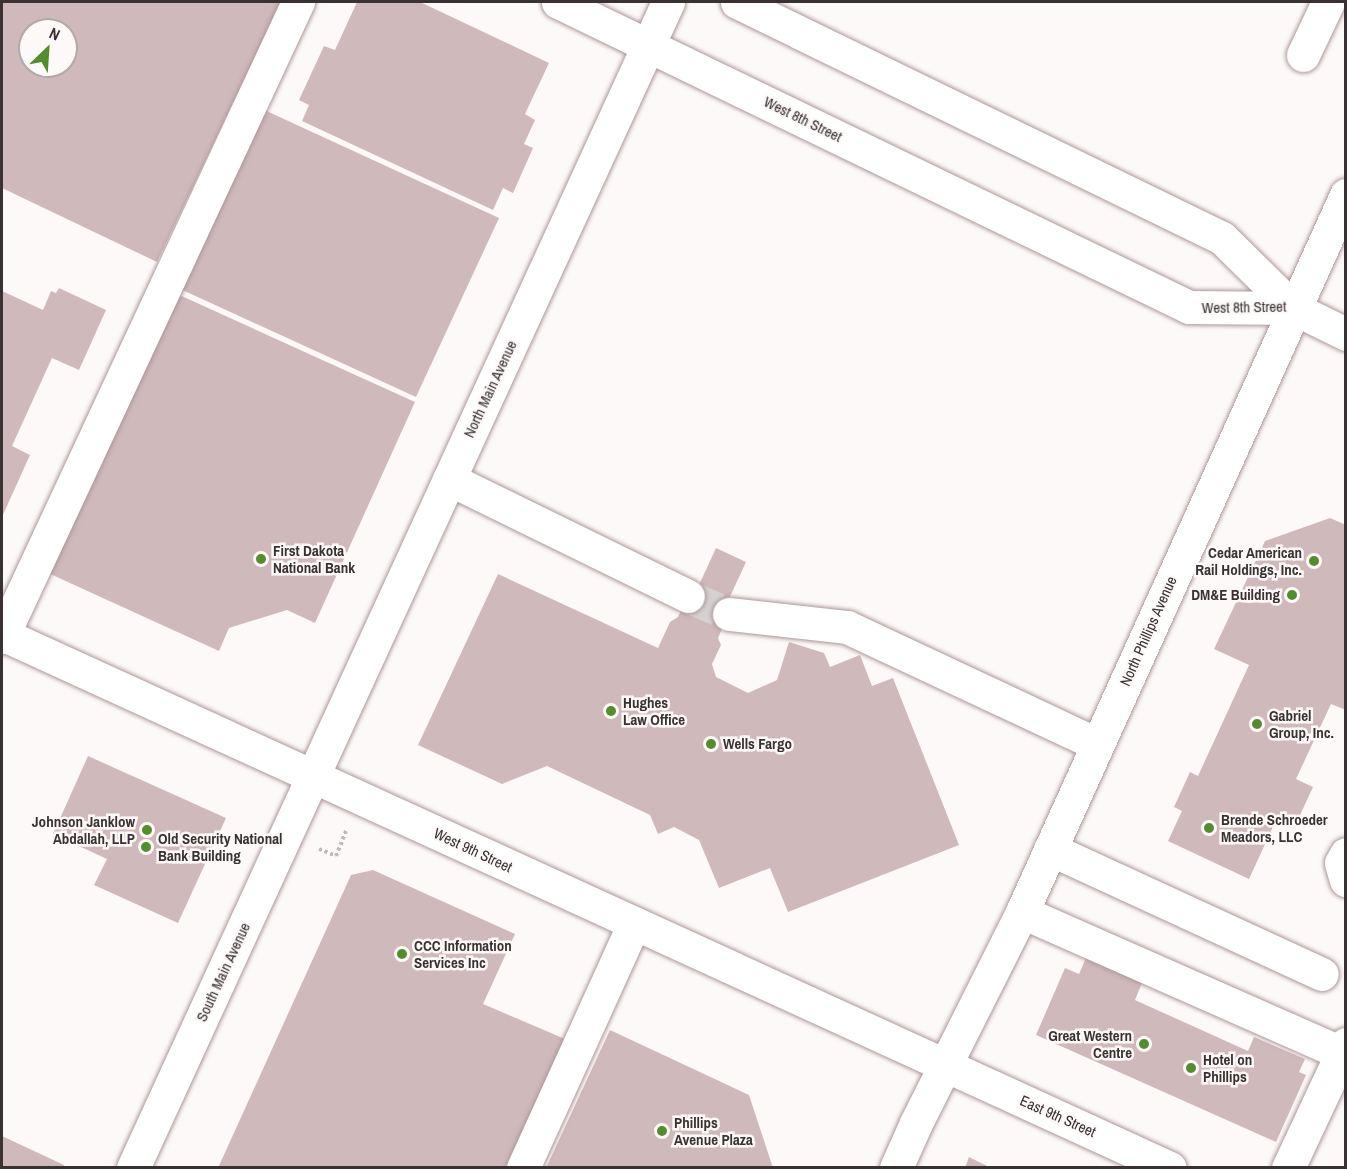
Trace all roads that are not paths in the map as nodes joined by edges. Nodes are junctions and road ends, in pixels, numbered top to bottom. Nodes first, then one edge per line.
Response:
1 (298, 2) edge
2 (558, 2) edge
3 (668, 2) edge
4 (737, 2) edge
5 (1328, 2) edge
6 (648, 43) junction
7 (1303, 55) dead end
8 (1346, 195) edge
9 (1293, 308) junction
10 (1346, 334) edge
11 (449, 479) junction
12 (688, 596) tunnel mouth
13 (729, 615) tunnel mouth
14 (2, 635) edge
15 (1097, 744) junction
16 (313, 777) junction
17 (1050, 849) junction
18 (1346, 854) edge
19 (1346, 880) edge
20 (1022, 912) junction
21 (634, 923) junction
22 (1322, 974) dead end
23 (1343, 1049) edge
24 (945, 1065) junction
25 (133, 1167) edge
26 (523, 1167) edge
27 (896, 1167) edge
28 (1170, 1167) edge
29 (1288, 1167) edge

1 - 14 street
2 - 6 street, West 8th Street
3 - 6 street, North Main Avenue
4 - 9 street, West 8th Street
5 - 7 street
6 - 9 street, West 8th Street
6 - 11 street, North Main Avenue
8 - 9 street, North Phillips Avenue
9 - 10 street
9 - 15 street, North Phillips Avenue
11 - 12 street
11 - 16 street, North Main Avenue
13 - 15 street
14 - 16 street, West 9th Street
15 - 17 street, North Phillips Avenue
16 - 21 street, West 9th Street
16 - 25 street, South Main Avenue
17 - 20 street, North Phillips Avenue
17 - 22 street
18 - 19 street
20 - 23 street
20 - 24 street, North Phillips Avenue
21 - 24 street, West 9th Street
21 - 26 street
23 - 29 street
24 - 27 street, North Phillips Avenue
24 - 28 street, East 9th Street

